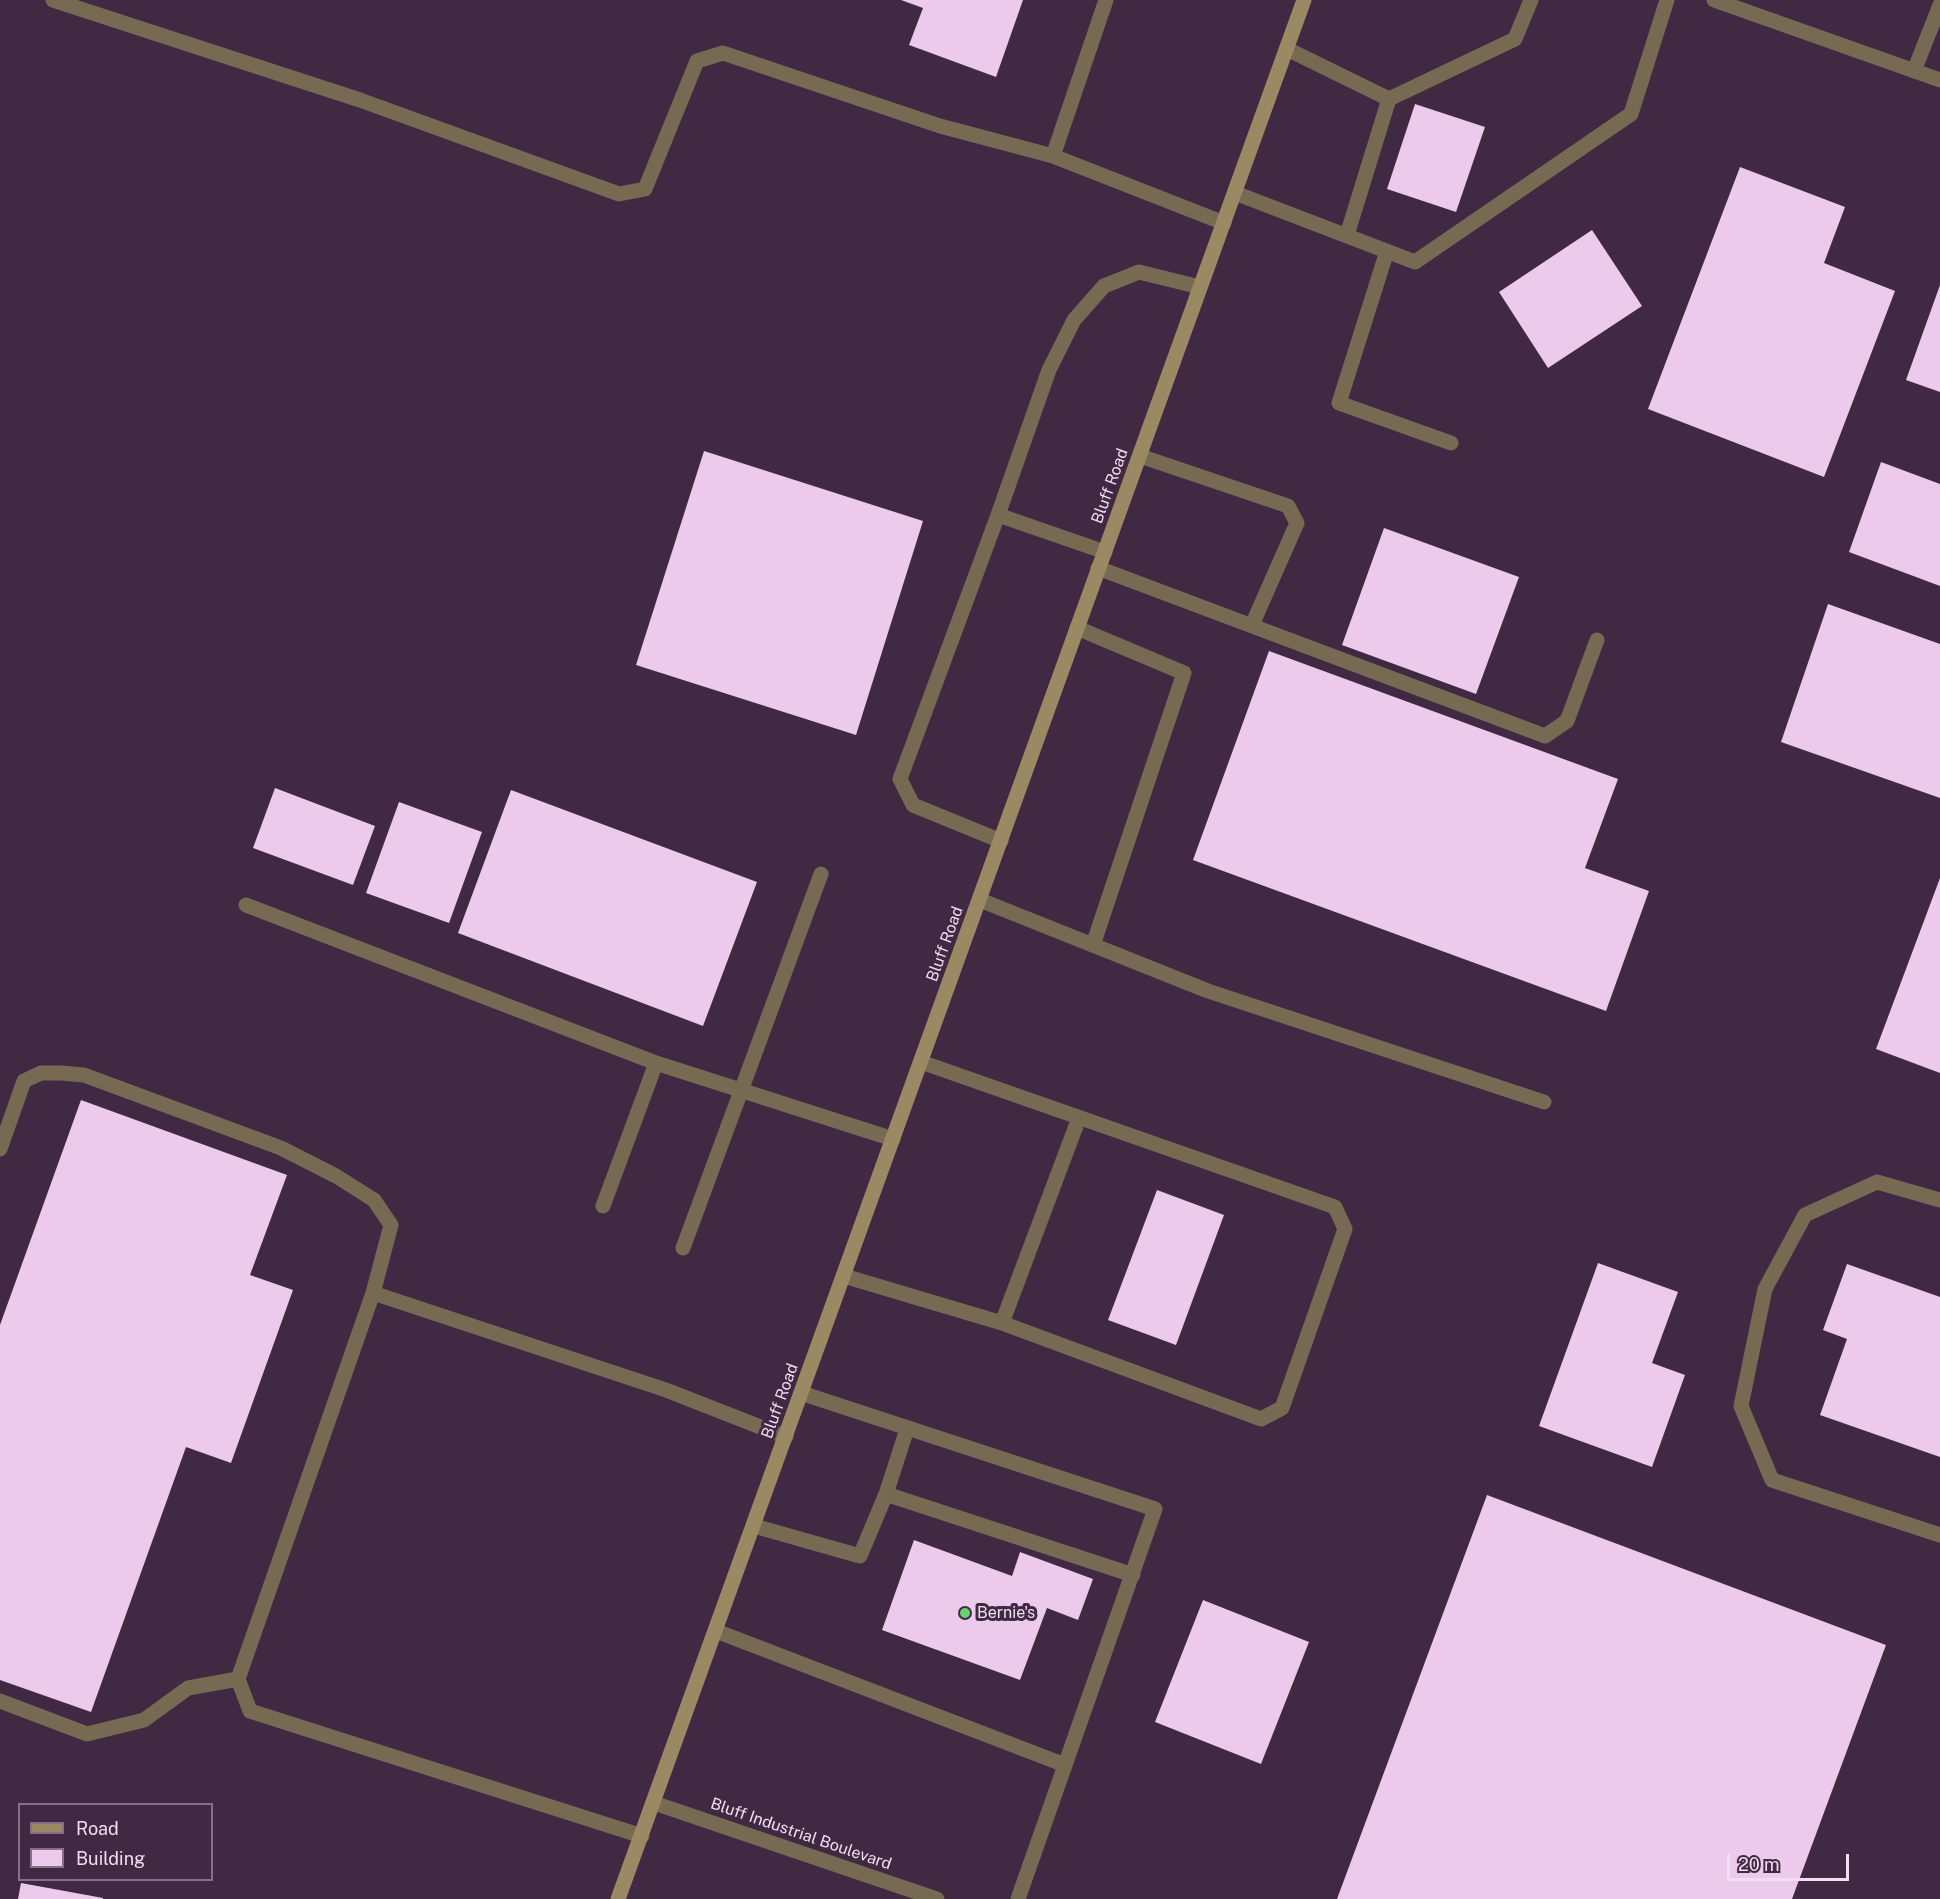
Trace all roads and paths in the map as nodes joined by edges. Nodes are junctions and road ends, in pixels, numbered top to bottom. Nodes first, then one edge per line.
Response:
1 (53, 0) edge
2 (1106, 0) edge
3 (1304, 0) edge
4 (1531, 0) edge
5 (1667, 0) edge
6 (1722, 1) edge
7 (1940, 6) edge
8 (1287, 48) junction
9 (1914, 71) junction
10 (1940, 80) edge
11 (1389, 99) junction
12 (1053, 156) junction
13 (1235, 193) junction
14 (1224, 223) junction
15 (1347, 235) junction
16 (1387, 251) junction
17 (1200, 287) junction
18 (1451, 443) dead end
19 (1140, 456) junction
20 (998, 515) junction
21 (1105, 552) junction
22 (1098, 568) junction
23 (1252, 625) junction
24 (1077, 628) junction
25 (1597, 640) dead end
26 (1001, 841) junction
27 (821, 874) dead end
28 (980, 900) junction
29 (246, 904) dead end
30 (1093, 945) junction
31 (921, 1062) junction
32 (656, 1063) junction
33 (741, 1091) junction
34 (1544, 1102) dead end
35 (1079, 1118) junction
36 (893, 1139) junction
37 (0, 1149) edge
38 (1940, 1200) edge
39 (603, 1206) dead end
40 (683, 1248) dead end
41 (844, 1276) junction
42 (372, 1293) junction
43 (1002, 1323) junction
44 (801, 1393) junction
45 (908, 1429) junction
46 (786, 1437) junction
47 (886, 1494) junction
48 (754, 1526) junction
49 (1940, 1535) edge
50 (1133, 1575) junction
51 (716, 1631) junction
52 (238, 1679) junction
53 (0, 1701) edge
54 (1065, 1765) junction
55 (654, 1803) junction
56 (642, 1836) junction
57 (618, 1899) edge
58 (937, 1899) edge
59 (1018, 1899) edge

1 - 12 street
2 - 12 street
3 - 8 main road, Bluff Road
4 - 11 street
5 - 16 street
6 - 9 street
7 - 9 street
8 - 11 street
8 - 13 main road, Bluff Road
9 - 10 street
11 - 15 street
12 - 14 street
13 - 14 main road, Bluff Road
13 - 15 street
14 - 17 main road, Bluff Road
15 - 16 street
16 - 18 street
17 - 19 main road, Bluff Road
17 - 20 street
19 - 21 main road, Bluff Road
19 - 23 street
20 - 21 street
20 - 26 street
21 - 22 main road, Bluff Road
22 - 23 street
22 - 24 main road, Bluff Road
23 - 25 street
24 - 26 main road, Bluff Road
24 - 30 street
26 - 28 main road, Bluff Road
27 - 33 street
28 - 30 street
28 - 31 main road, Bluff Road
29 - 32 street
30 - 34 street
31 - 35 street
31 - 36 main road, Bluff Road
32 - 33 street
32 - 39 street
33 - 36 street
33 - 40 street
35 - 43 street
35 - 43 street
36 - 41 main road, Bluff Road
37 - 42 street
38 - 49 street
41 - 43 street
41 - 44 main road, Bluff Road
42 - 46 street
42 - 52 street
44 - 45 street
44 - 46 main road, Bluff Road
45 - 47 street
45 - 50 street
46 - 48 main road, Bluff Road
47 - 48 street
47 - 50 street
48 - 51 main road, Bluff Road
50 - 54 street
51 - 54 street
51 - 55 main road, Bluff Road
52 - 53 street
52 - 56 street
54 - 59 street
55 - 56 main road, Bluff Road
55 - 58 street, Bluff Industrial Boulevard
56 - 57 main road, Bluff Road

